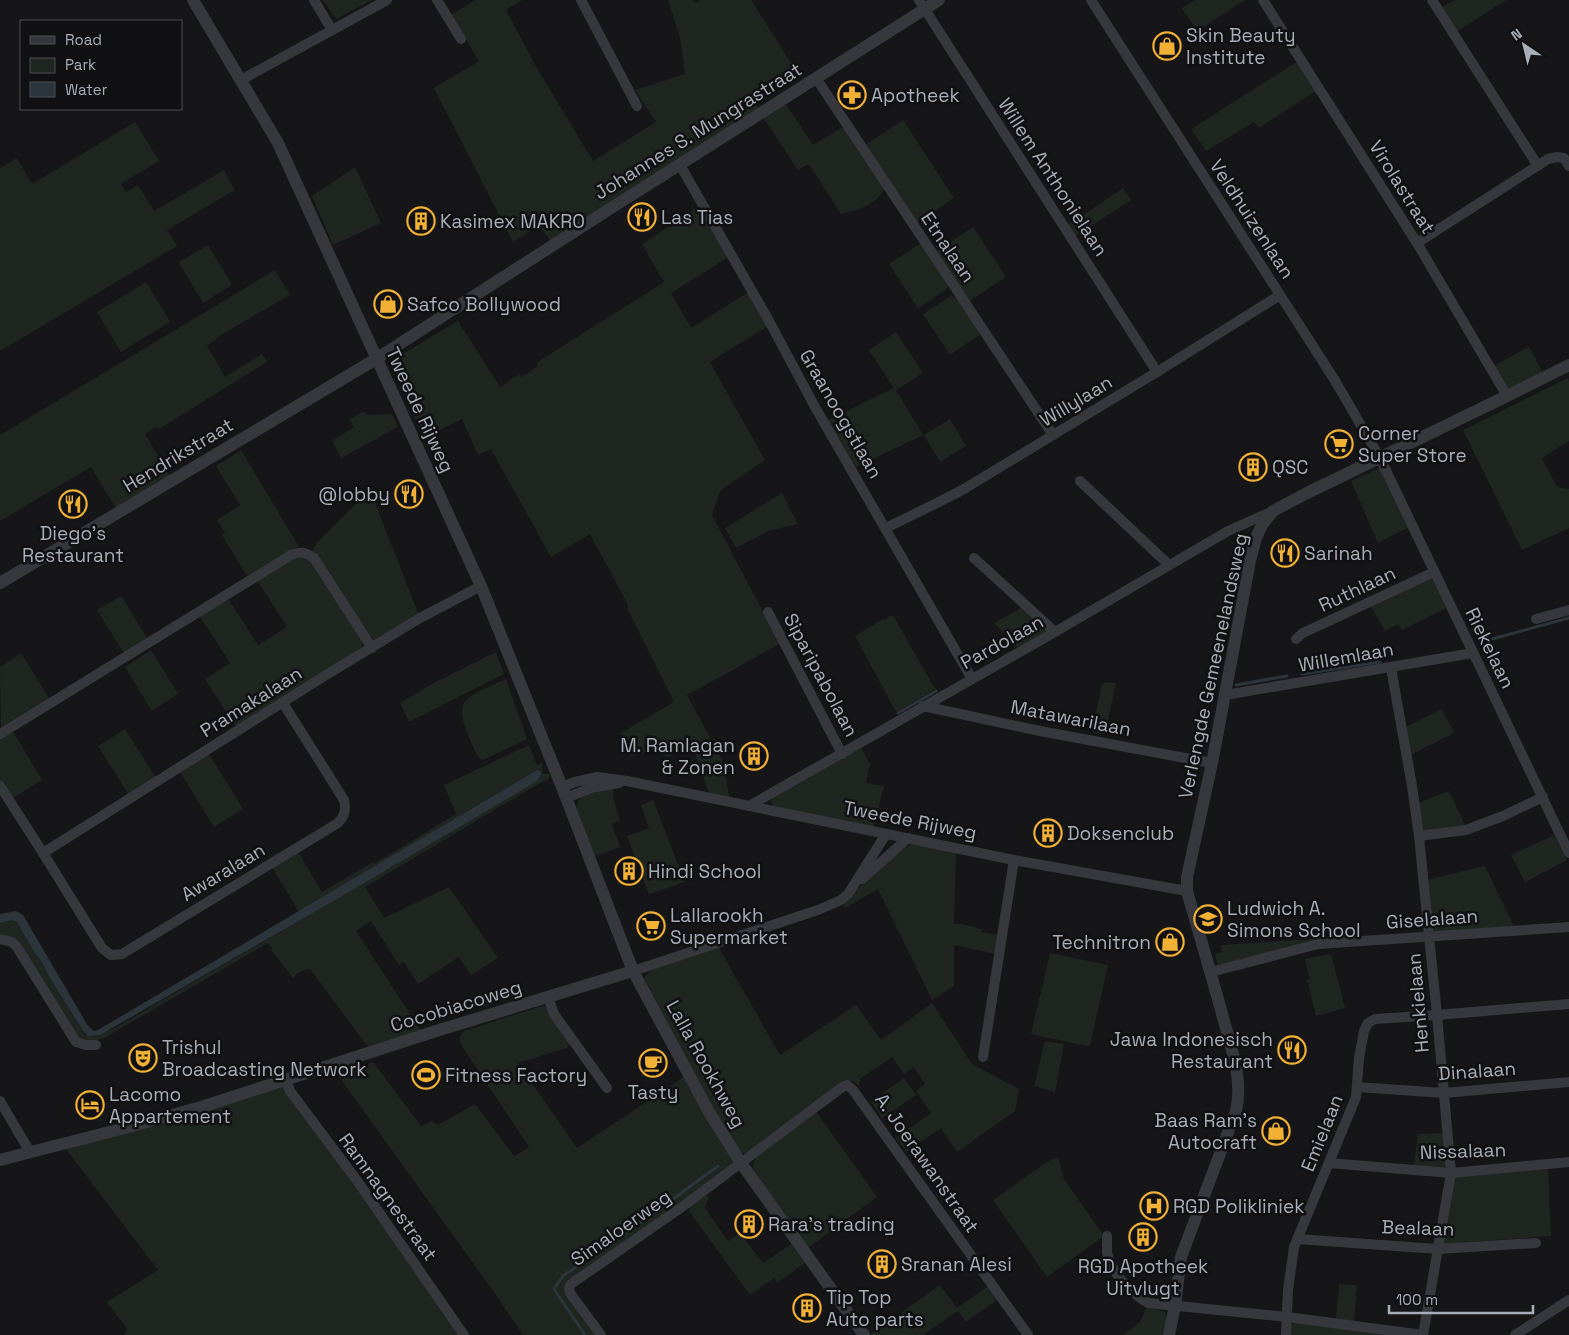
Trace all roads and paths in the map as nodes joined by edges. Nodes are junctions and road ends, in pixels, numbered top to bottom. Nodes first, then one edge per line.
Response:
1 (193, 0) edge
2 (314, 0) edge
3 (387, 0) edge
4 (437, 0) edge
5 (581, 0) edge
6 (939, 0) edge
7 (1091, 0) edge
8 (1263, 0) edge
9 (1432, 0) edge
10 (922, 5) edge
11 (332, 30) junction
12 (461, 40) dead end
13 (816, 78) junction
14 (241, 80) junction
15 (636, 106) dead end
16 (680, 165) junction
17 (1538, 166) junction
18 (1569, 166) edge
19 (1417, 243) junction
20 (1280, 296) junction
21 (376, 359) junction
22 (1569, 365) edge
23 (1157, 372) junction
24 (1507, 396) junction
25 (1053, 435) junction
26 (1380, 458) junction
27 (1080, 481) dead end
28 (1272, 511) junction
29 (886, 528) junction
30 (974, 558) dead end
31 (1168, 565) junction
32 (1434, 572) junction
33 (0, 583) edge
34 (481, 586) junction
35 (1569, 610) edge
36 (768, 612) dead end
37 (1536, 619) dead end
38 (1055, 632) junction
39 (1296, 639) dead end
40 (372, 648) junction
41 (1473, 653) junction
42 (1391, 668) junction
43 (972, 679) junction
44 (1225, 695) junction
45 (283, 703) junction
46 (923, 706) junction
47 (0, 734) edge
48 (842, 754) junction
49 (1212, 763) junction
50 (0, 786) edge
51 (564, 792) junction
52 (1542, 797) junction
53 (748, 806) junction
54 (886, 834) junction
55 (1419, 836) junction
56 (908, 838) junction
57 (43, 853) junction
58 (1569, 853) edge
59 (1014, 860) junction
60 (852, 888) junction
61 (1187, 891) junction
62 (1569, 927) edge
63 (1430, 937) junction
64 (0, 939) edge
65 (633, 971) junction
66 (1210, 972) junction
67 (548, 997) junction
68 (1569, 1004) edge
69 (1437, 1016) junction
70 (96, 1044) dead end
71 (983, 1057) dead end
72 (286, 1080) junction
73 (1569, 1082) edge
74 (847, 1086) joint
75 (606, 1088) dead end
76 (1357, 1088) junction
77 (1444, 1093) junction
78 (0, 1101) edge
79 (30, 1152) junction
80 (0, 1160) edge
81 (1569, 1162) edge
82 (741, 1163) junction
83 (1328, 1163) junction
84 (1450, 1173) junction
85 (1107, 1236) dead end
86 (1297, 1239) junction
87 (1536, 1243) dead end
88 (1438, 1249) junction
89 (1569, 1300) edge
90 (1175, 1305) junction
91 (1288, 1317) junction
92 (464, 1335) edge
93 (601, 1335) edge
94 (864, 1335) edge
95 (1028, 1335) edge
96 (1169, 1335) edge
97 (1286, 1335) edge
98 (1423, 1335) edge
99 (1515, 1335) edge

1 - 14 street, Tweede Rijweg
2 - 11 street
3 - 11 street
4 - 12 street
5 - 15 street
6 - 10 street, Johannes S. Mungrastraat
7 - 20 street, Veldhuizenlaan
8 - 19 street, Virolastraat
9 - 17 street
10 - 13 street, Johannes S. Mungrastraat
10 - 23 street, Willem Anthonielaan
11 - 14 street
13 - 16 street, Johannes S. Mungrastraat
13 - 25 street, Etnalaan
14 - 21 street, Tweede Rijweg
16 - 21 street, Johannes S. Mungrastraat
16 - 29 street, Graanoogstlaan
17 - 18 street
17 - 19 street
19 - 24 street, Virolastraat
20 - 23 street, Willylaan
20 - 26 street, Veldhuizenlaan
21 - 33 street, Hendrikstraat
21 - 34 street, Tweede Rijweg
22 - 24 street
23 - 25 street, Willylaan
24 - 26 street
25 - 29 street, Willylaan
26 - 28 street
26 - 32 street, Riekelaan
27 - 31 street
28 - 31 street, Pardolaan
28 - 44 street, Verlengde Gemeenelandsweg
29 - 43 street, Graanoogstlaan
30 - 38 street
31 - 38 street, Pardolaan
32 - 39 street, Ruthlaan
32 - 41 street, Riekelaan
34 - 40 street, Pramakalaan
34 - 51 street, Tweede Rijweg
35 - 37 street
36 - 48 street, Siparipabolaan
38 - 43 street, Pardolaan
40 - 45 street, Pramakalaan
40 - 47 street
41 - 42 street, Willemlaan
41 - 52 street, Riekelaan
42 - 44 street, Willemlaan
42 - 55 street, Henkielaan
43 - 46 street, Pardolaan
44 - 49 street, Verlengde Gemeenelandsweg
45 - 57 street, Pramakalaan
45 - 57 street, Awaralaan
46 - 48 street, Pardolaan
46 - 49 street, Matawarilaan
48 - 53 street, Pardolaan
49 - 61 street, Verlengde Gemeenelandsweg
50 - 57 street
51 - 53 street, Tweede Rijweg
51 - 65 street, Lalla Rookhweg
52 - 55 street
52 - 58 street, Riekelaan
53 - 54 street, Tweede Rijweg
54 - 56 street, Tweede Rijweg
54 - 60 street, Cocobiacoweg
55 - 63 street, Henkielaan
56 - 59 street, Tweede Rijweg
56 - 60 street, Cocobiacoweg
59 - 61 street, Tweede Rijweg
59 - 71 street
60 - 65 street, Cocobiacoweg
61 - 66 street
62 - 63 street, Giselalaan
63 - 66 street, Giselalaan
63 - 69 street, Henkielaan
64 - 70 street
65 - 67 street, Cocobiacoweg
65 - 82 street, Lalla Rookhweg
66 - 90 street
67 - 72 street, Cocobiacoweg
67 - 75 street, Cocobiacoweg
68 - 69 street, Emielaan
69 - 76 street, Emielaan
69 - 77 street, Henkielaan
72 - 79 street, Cocobiacoweg
72 - 92 street, Ramnagnestraat
73 - 77 street, Dinalaan
74 - 82 street, Simaloerweg
74 - 95 street, A. Joerawanstraat
76 - 77 street, Dinalaan
76 - 83 street, Emielaan
77 - 84 street, Henkielaan
78 - 79 street
79 - 80 street, Cocobiacoweg
81 - 84 street, Nissalaan
82 - 93 street, Simaloerweg
82 - 94 street, Lalla Rookhweg
83 - 84 street, Nissalaan
83 - 86 street, Emielaan
84 - 88 street, Henkielaan
85 - 90 street
86 - 88 street, Bealaan
86 - 91 street, Emielaan
87 - 88 street, Bealaan
88 - 98 street, Henkielaan
89 - 99 street
90 - 91 street
90 - 96 street
91 - 97 street, Emielaan
91 - 98 street

